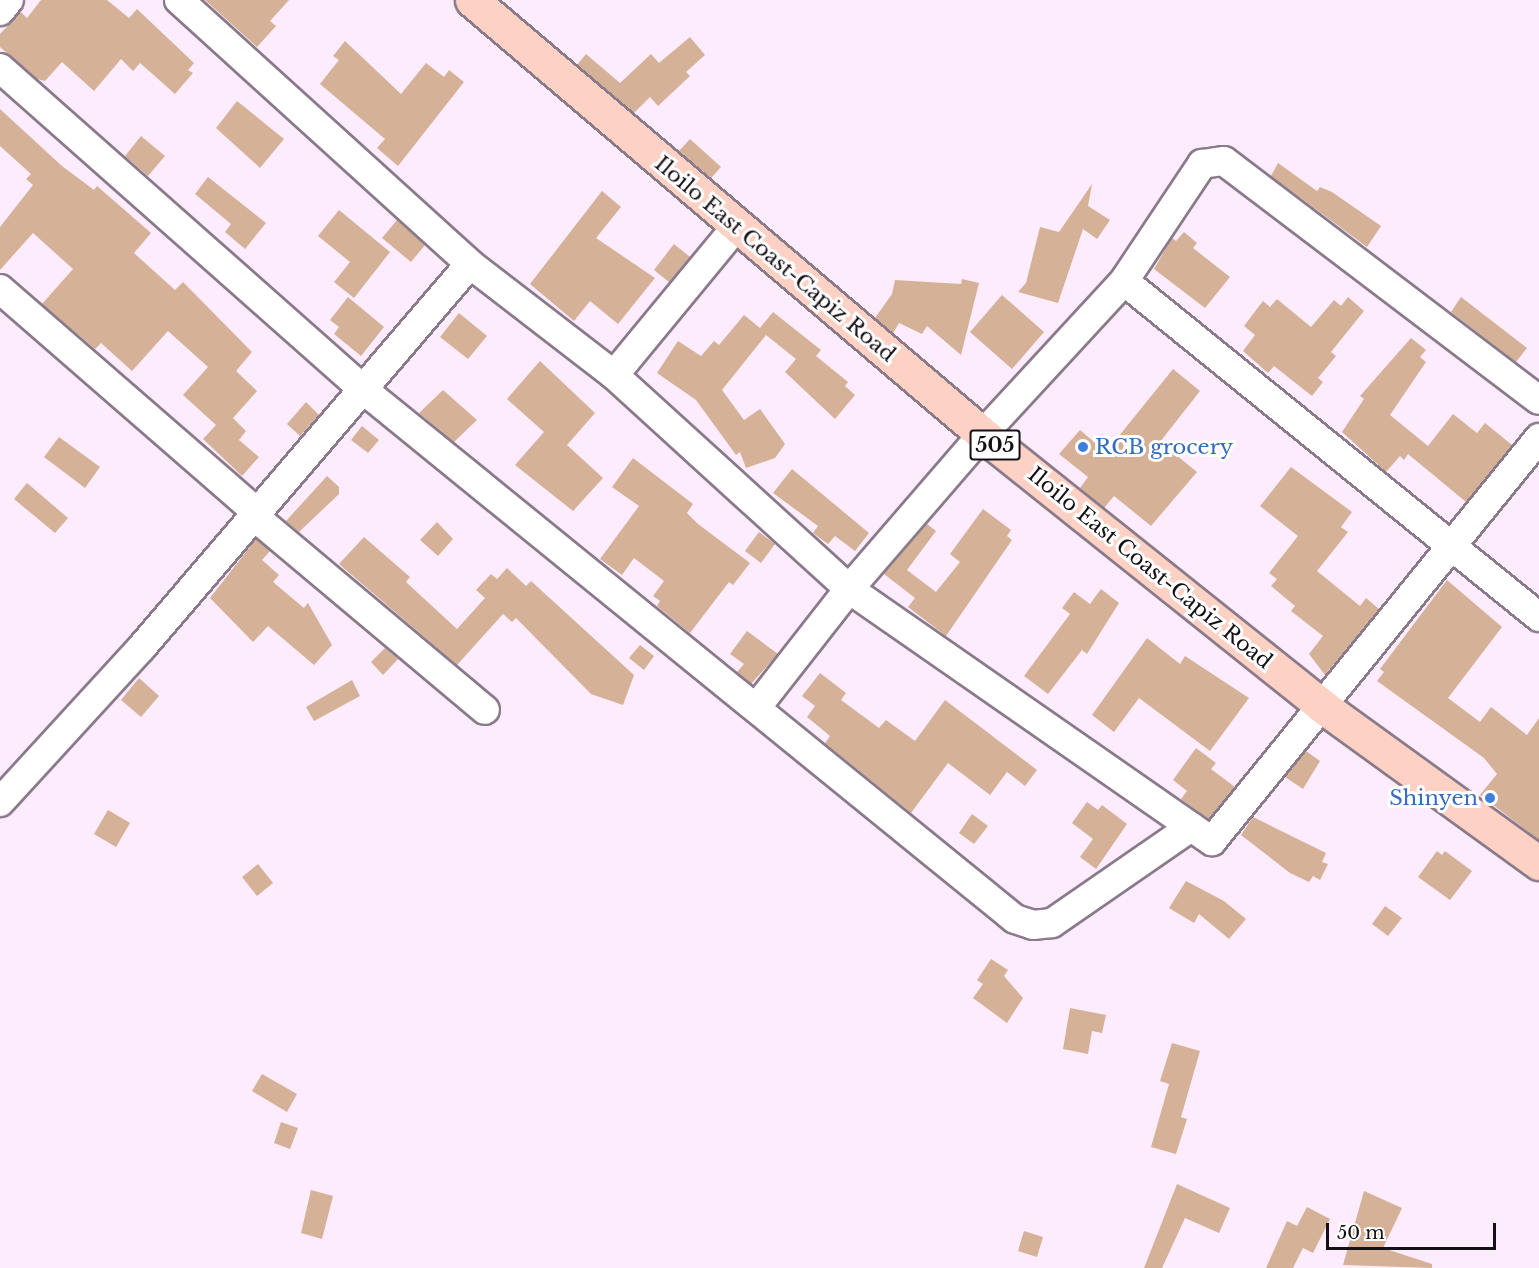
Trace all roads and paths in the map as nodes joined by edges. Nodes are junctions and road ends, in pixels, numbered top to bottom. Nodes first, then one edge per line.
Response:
1 (9, 0) edge
2 (179, 0) edge
3 (472, 0) edge
4 (0, 11) edge
5 (0, 68) edge
6 (735, 228) junction
7 (470, 264) junction
8 (1124, 281) junction
9 (0, 289) edge
10 (614, 375) junction
11 (364, 391) junction
12 (1539, 399) edge
13 (983, 434) junction
14 (1539, 438) edge
15 (256, 515) junction
16 (1453, 547) junction
17 (849, 589) junction
18 (1539, 617) edge
19 (1322, 706) junction
20 (756, 708) junction
21 (485, 710) dead end
22 (0, 802) edge
23 (1191, 827) junction
24 (1539, 863) edge

1 - 4 street
2 - 7 street
3 - 6 main road, Iloilo East Coast-Capiz Road / 505
5 - 11 street
6 - 10 street
6 - 13 main road, Iloilo East Coast-Capiz Road / 505
7 - 10 street
7 - 11 street
8 - 12 street
8 - 13 street
8 - 16 street
9 - 15 street
10 - 17 street
11 - 15 street
11 - 20 street
13 - 17 street
13 - 19 main road, Iloilo East Coast-Capiz Road / 505
14 - 16 street
15 - 21 street
15 - 22 street
16 - 18 street
16 - 19 street
17 - 20 street
17 - 23 street
19 - 23 street
19 - 24 main road, Iloilo East Coast-Capiz Road / 505
20 - 23 street

